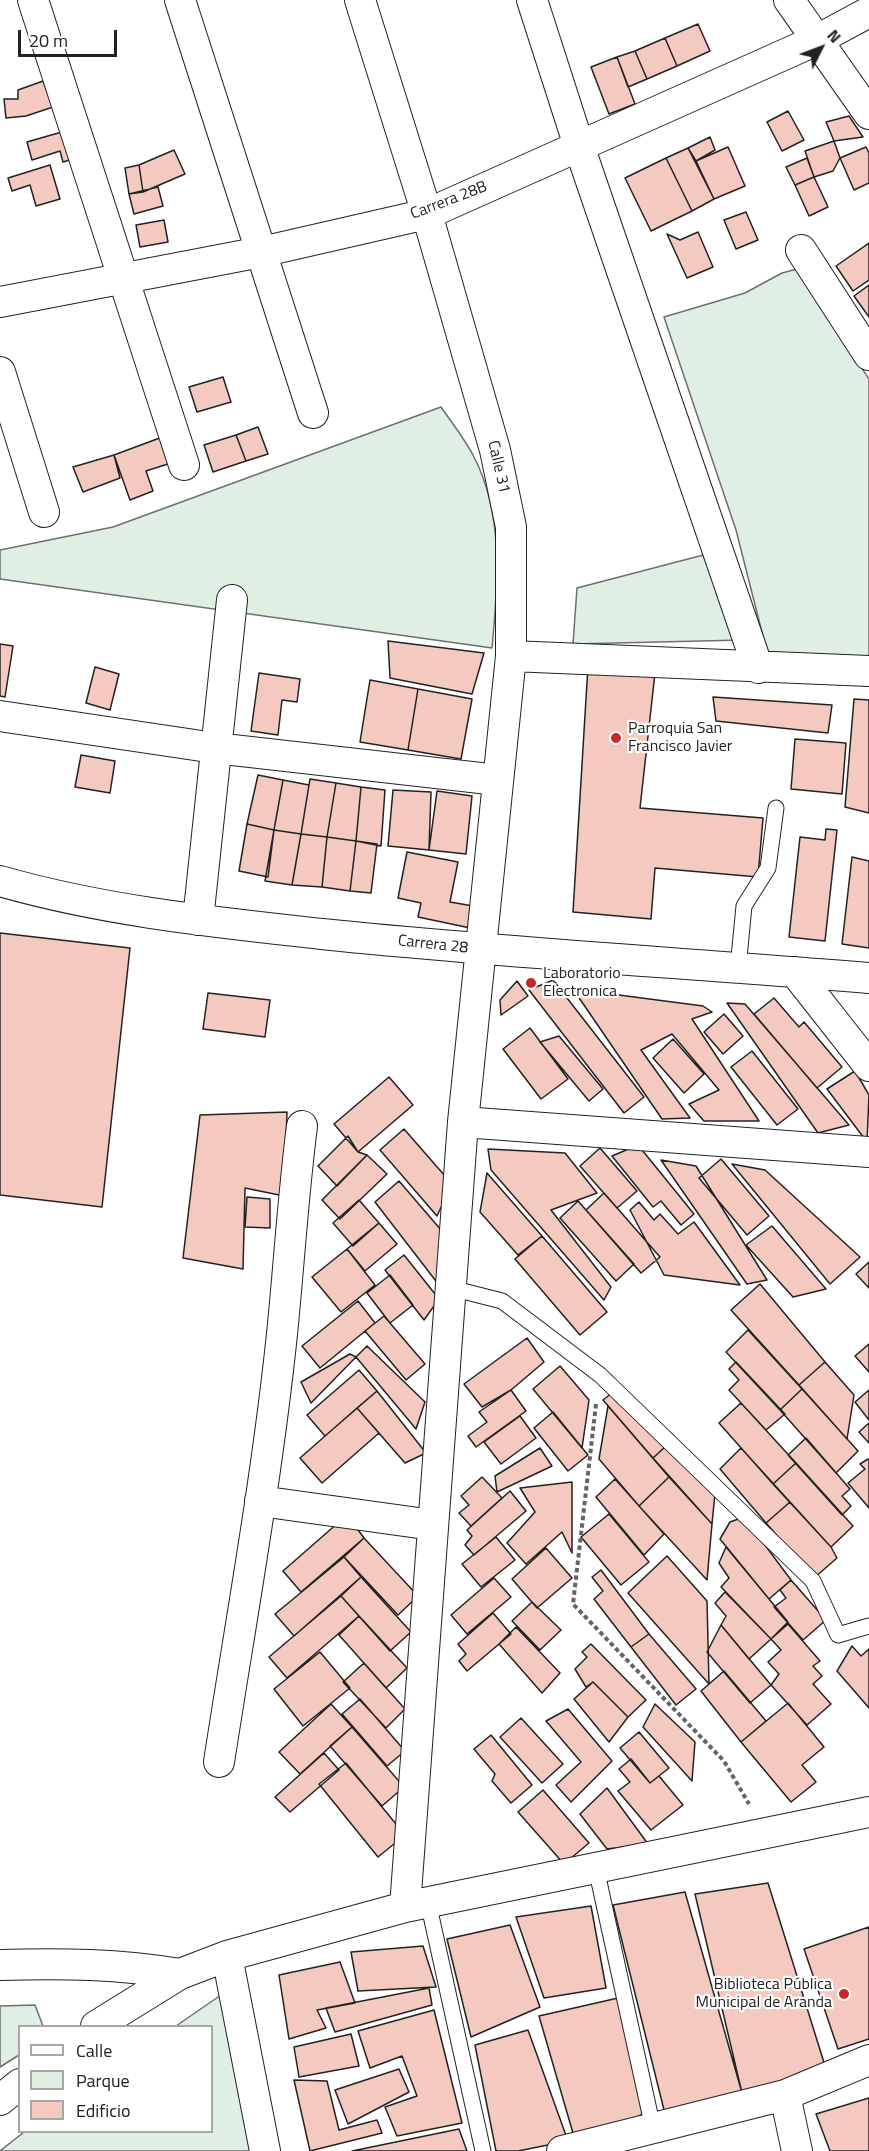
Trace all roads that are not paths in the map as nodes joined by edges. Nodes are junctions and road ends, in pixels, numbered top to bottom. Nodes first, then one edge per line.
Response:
1 (33, 0) edge
2 (180, 0) edge
3 (360, 0) edge
4 (532, 0) edge
5 (789, 0) edge
6 (869, 12) edge
7 (817, 40) junction
8 (869, 114) edge
9 (579, 146) junction
10 (427, 214) junction
11 (801, 250) dead end
12 (261, 252) junction
13 (124, 280) junction
14 (0, 302) edge
15 (869, 355) edge
16 (0, 372) edge
17 (313, 413) dead end
18 (184, 465) dead end
19 (44, 512) dead end
20 (232, 600) dead end
21 (511, 656) junction
22 (758, 668) junction
23 (869, 671) edge
24 (0, 716) edge
25 (215, 748) junction
26 (498, 780) junction
27 (777, 808) dead end
28 (0, 881) edge
29 (198, 920) junction
30 (480, 950) junction
31 (738, 968) junction
32 (795, 972) junction
33 (869, 978) edge
34 (869, 1066) edge
35 (463, 1122) junction
36 (302, 1126) dead end
37 (869, 1152) edge
38 (451, 1288) junction
39 (261, 1501) junction
40 (433, 1525) junction
41 (869, 1626) edge
42 (219, 1762) dead end
43 (869, 1812) edge
44 (596, 1868) junction
45 (416, 1905) junction
46 (227, 1956) junction
47 (0, 1965) edge
48 (180, 1974) junction
49 (98, 2025) edge
50 (869, 2060) edge
51 (18, 2086) edge
52 (785, 2095) junction
53 (0, 2100) edge
54 (652, 2128) junction
55 (265, 2151) edge
56 (483, 2151) edge
57 (562, 2151) edge
58 (797, 2151) edge

1 - 13 street
2 - 12 street
3 - 10 street, Calle 31
4 - 9 street
5 - 7 street
6 - 7 street, Carrera 28B
7 - 8 street
7 - 9 street, Carrera 28B
9 - 10 street, Carrera 28B
9 - 22 street
10 - 12 street, Carrera 28B
10 - 21 street, Calle 31
11 - 15 street
12 - 13 street, Carrera 28B
12 - 17 street
13 - 14 street, Carrera 28B
13 - 18 street
16 - 19 street
20 - 25 street
21 - 22 street
21 - 26 street, Calle 31
22 - 23 street
24 - 25 street
25 - 26 street
25 - 29 street
26 - 30 street, Calle 31
27 - 31 lane
28 - 29 street, Carrera 28
29 - 30 street, Carrera 28
30 - 31 street, Carrera 28
30 - 35 street, Calle 31
31 - 32 street, Carrera 28
32 - 33 street, Carrera 28
32 - 34 street
35 - 37 street
35 - 38 street, Calle 31
36 - 39 street
38 - 40 street, Calle 31
38 - 41 lane
39 - 40 street
39 - 42 street
40 - 45 street, Calle 31
43 - 44 street
44 - 45 street
44 - 54 lane
45 - 46 street
45 - 56 lane
46 - 48 street
46 - 55 street
47 - 48 street
48 - 49 street
50 - 52 street
51 - 53 street
52 - 54 street
52 - 58 street
54 - 57 street

